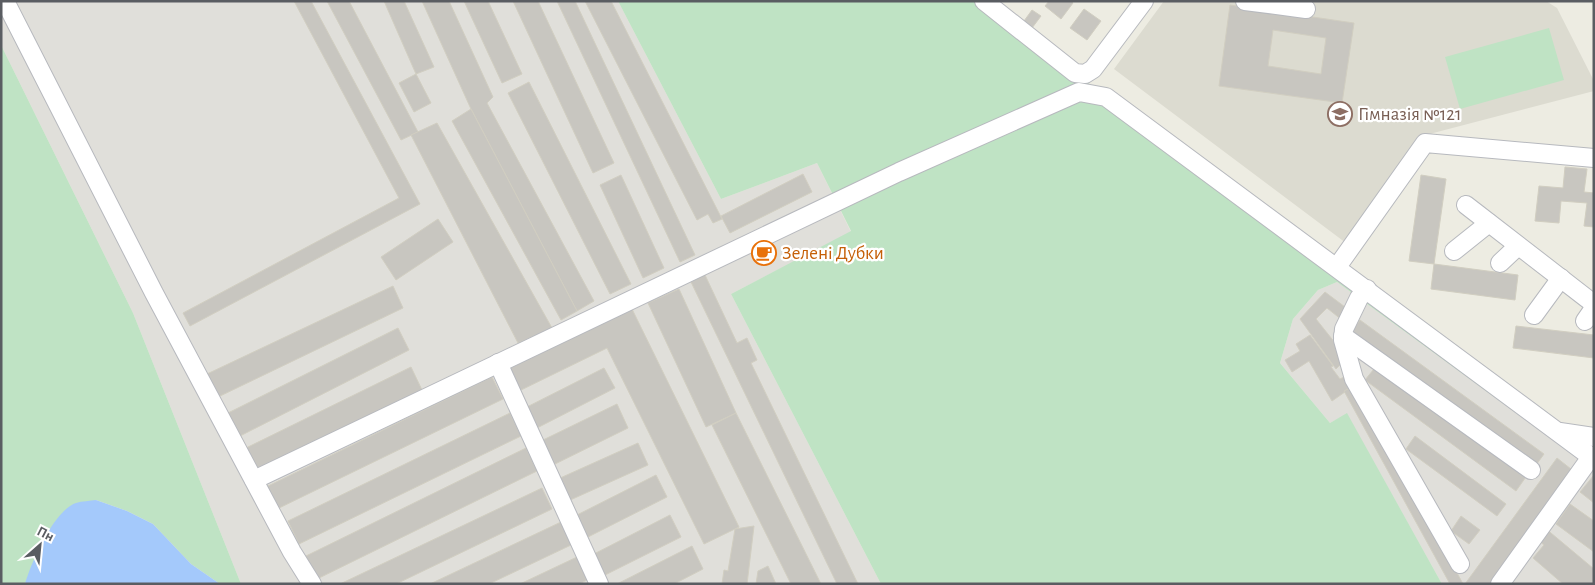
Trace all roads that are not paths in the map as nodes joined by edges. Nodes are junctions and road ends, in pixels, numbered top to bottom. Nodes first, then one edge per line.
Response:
1 (5, 1) edge
2 (984, 1) edge
3 (1144, 1) edge
4 (1246, 1) edge
5 (1306, 9) dead end
6 (1594, 158) edge
7 (1466, 205) dead end
8 (1490, 223) junction
9 (1518, 246) junction
10 (1454, 251) dead end
11 (1500, 263) dead end
12 (1337, 267) junction
13 (1560, 278) junction
14 (1367, 289) junction
15 (1594, 304) edge
16 (1534, 315) dead end
17 (1343, 336) junction
18 (498, 364) junction
19 (1557, 432) junction
20 (1594, 437) edge
21 (1592, 458) edge
22 (1531, 470) dead end
23 (254, 480) junction
24 (1460, 564) dead end
25 (312, 584) edge
26 (599, 584) edge
27 (1500, 584) edge

1 - 23 street
2 - 3 street
4 - 5 street
6 - 12 street
7 - 8 street
8 - 9 street
8 - 10 street
9 - 11 street
9 - 13 street
12 - 14 street
12 - 18 street
13 - 15 street
13 - 16 street
14 - 17 street
14 - 19 street
17 - 22 street
17 - 24 street
18 - 23 street
18 - 26 street
19 - 20 street
19 - 21 street
21 - 27 street
23 - 25 street

